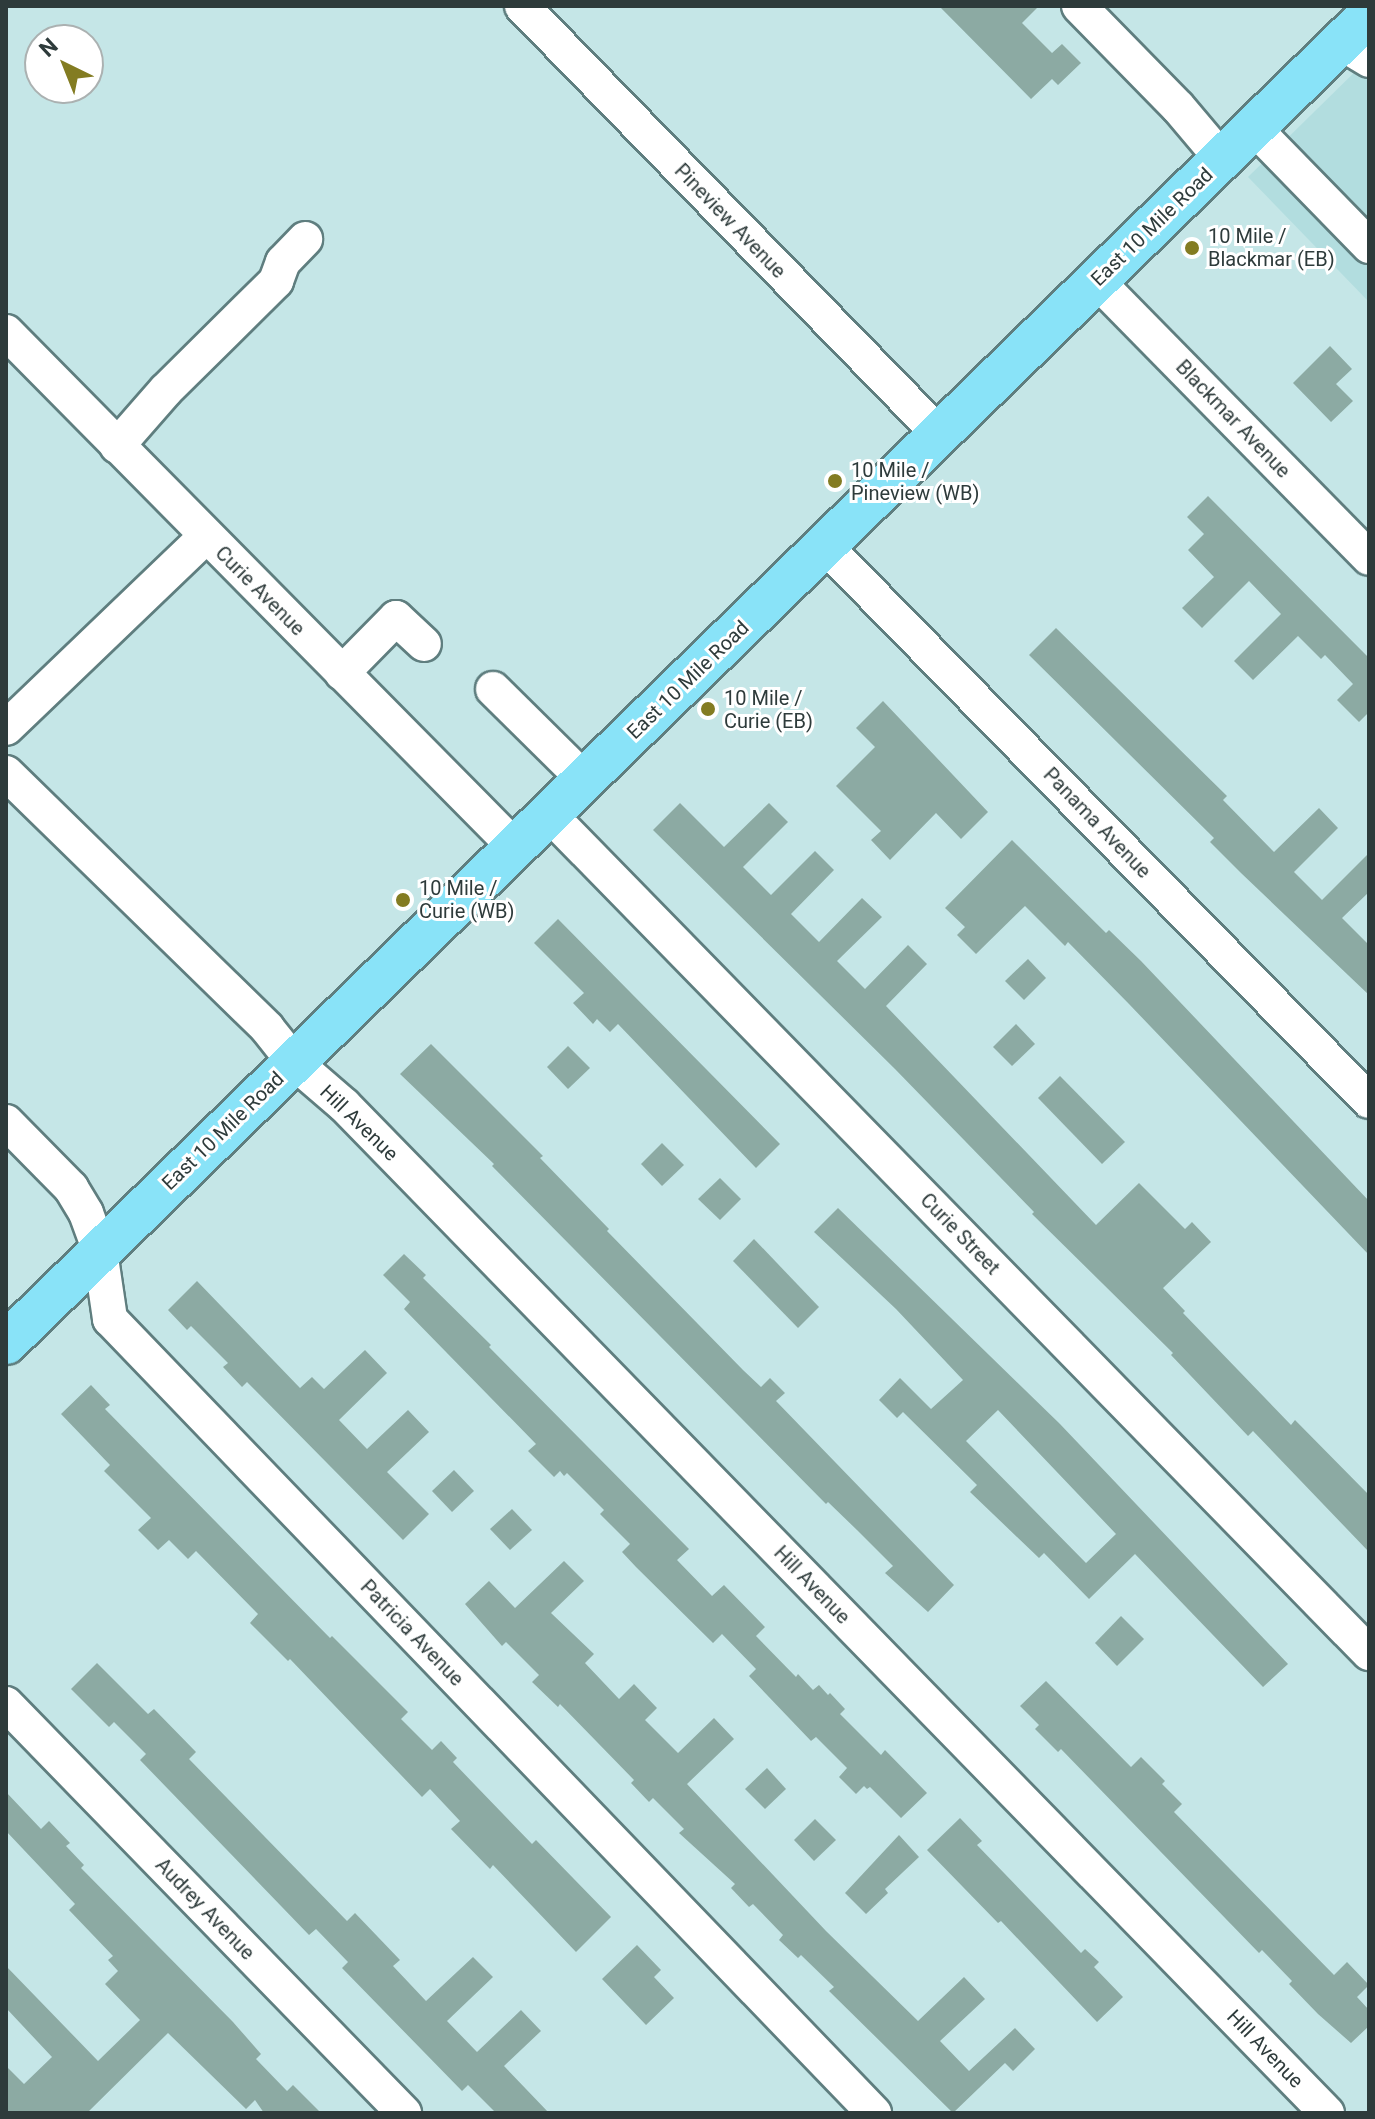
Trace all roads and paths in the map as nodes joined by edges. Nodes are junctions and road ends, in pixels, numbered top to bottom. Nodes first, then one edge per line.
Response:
1 (522, 6) edge
2 (1079, 6) edge
3 (1360, 39) edge
4 (1254, 128) junction
5 (1222, 159) junction
6 (305, 239) dead end
7 (1369, 246) edge
8 (1097, 281) junction
9 (6, 332) edge
10 (940, 435) junction
11 (117, 446) junction
12 (206, 536) junction
13 (825, 546) junction
14 (1369, 558) edge
15 (424, 644) dead end
16 (342, 673) junction
17 (493, 689) dead end
18 (6, 728) edge
19 (6, 773) edge
20 (585, 780) junction
21 (550, 815) junction
22 (516, 848) junction
23 (294, 1062) junction
24 (1369, 1101) edge
25 (6, 1122) edge
26 (100, 1251) junction
27 (6, 1343) edge
28 (1369, 1653) edge
29 (6, 1704) edge
30 (404, 2113) edge
31 (874, 2113) edge
32 (1327, 2113) edge

1 - 10 street, Pineview Avenue
2 - 5 street
3 - 4 main road, East 10 Mile Road
4 - 5 main road, East 10 Mile Road
4 - 7 street
5 - 8 main road, East 10 Mile Road
6 - 11 street
8 - 10 main road, East 10 Mile Road
8 - 14 street, Blackmar Avenue
9 - 11 street, Curie Avenue
10 - 13 main road, East 10 Mile Road
11 - 12 street, Curie Avenue
12 - 16 street, Curie Avenue
12 - 18 street
13 - 20 main road, East 10 Mile Road
13 - 24 street, Panama Avenue
15 - 16 street
16 - 22 street, Curie Avenue
17 - 20 street
19 - 23 street, Hill Avenue
20 - 21 main road, East 10 Mile Road
21 - 22 main road, East 10 Mile Road
21 - 28 street, Curie Street
22 - 23 main road, East 10 Mile Road
23 - 26 main road, East 10 Mile Road
23 - 32 street, Hill Avenue
25 - 26 street, Patricia Avenue
26 - 27 main road, East 10 Mile Road
26 - 31 street, Patricia Avenue
29 - 30 street, Audrey Avenue

